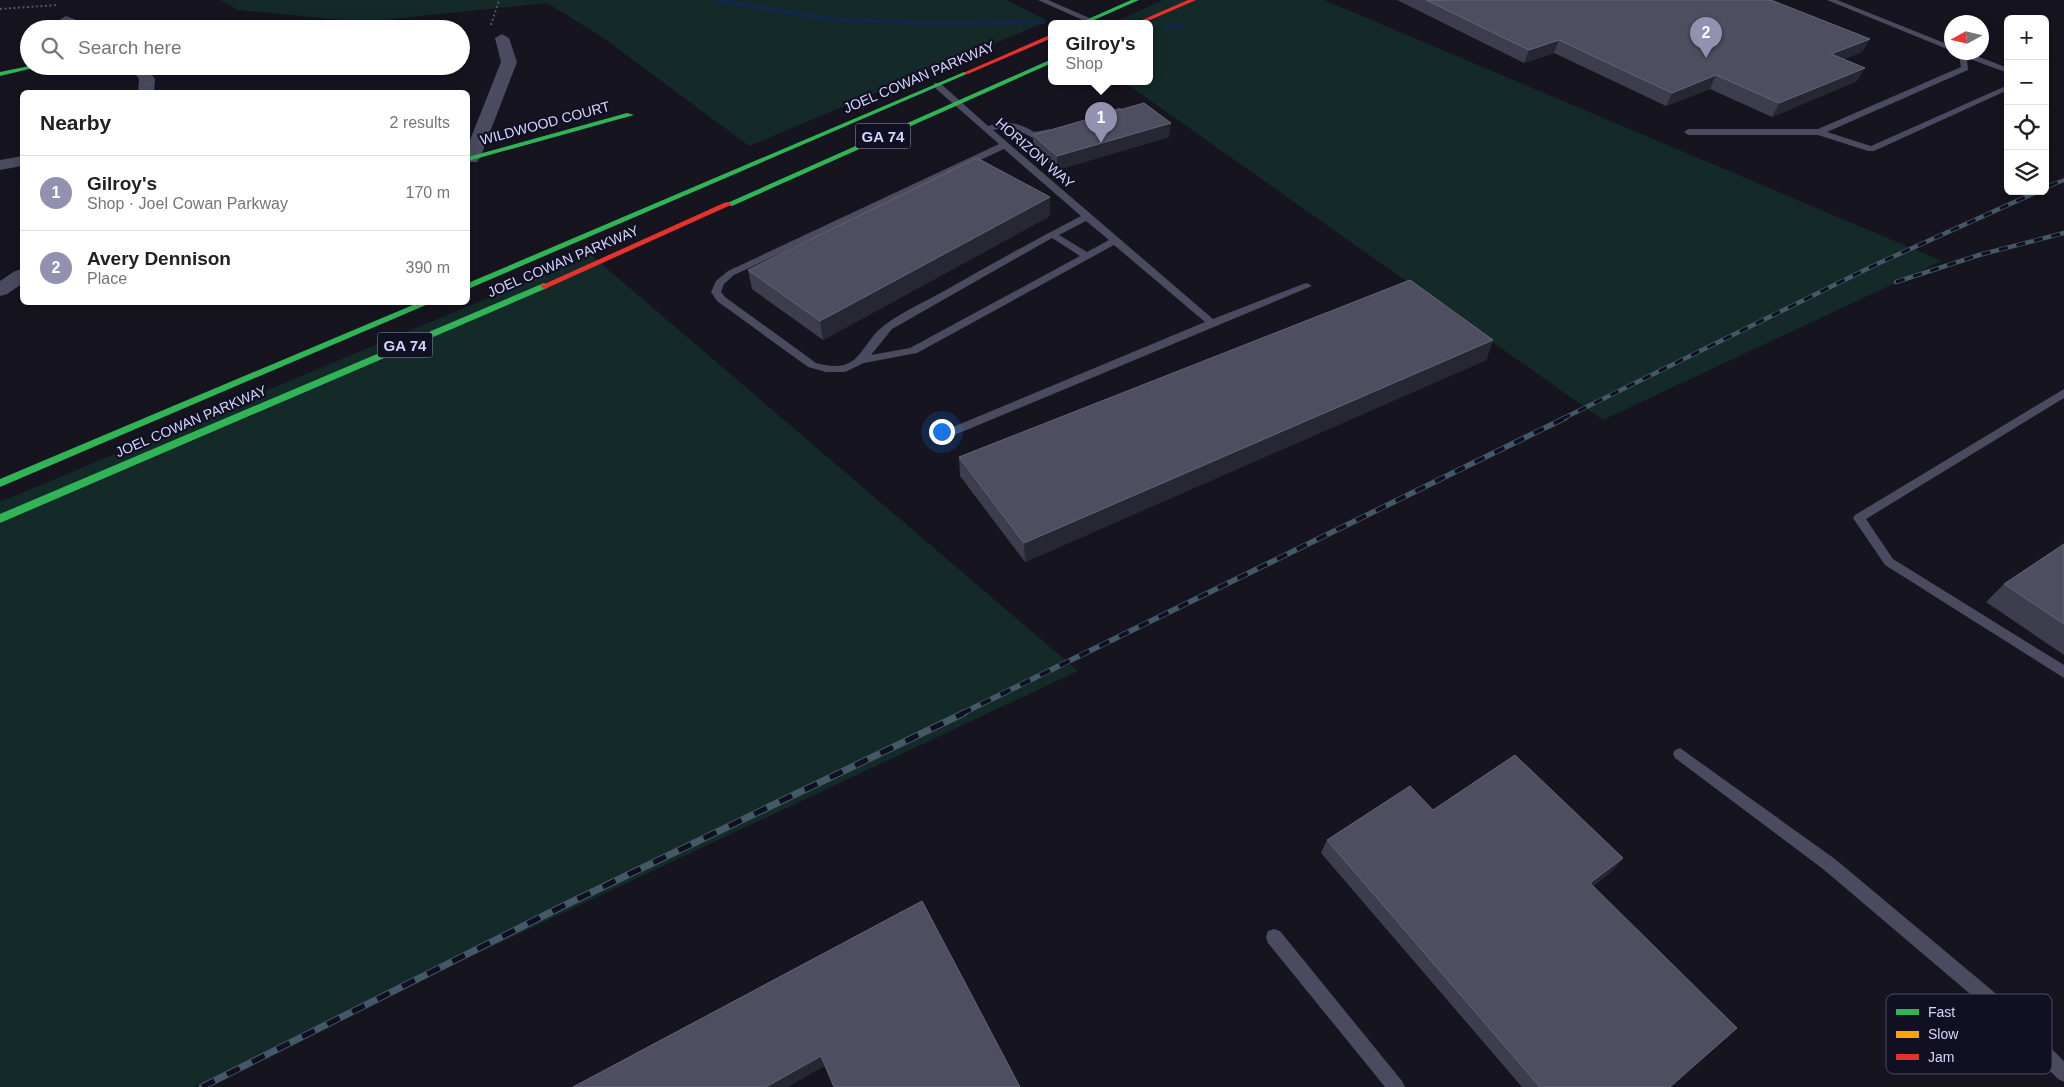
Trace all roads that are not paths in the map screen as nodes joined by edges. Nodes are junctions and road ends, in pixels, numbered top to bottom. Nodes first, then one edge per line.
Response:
1 (1042, 0) edge
2 (1136, 0) edge
3 (1193, 0) edge
4 (1831, 0) edge
5 (1081, 20) edge
6 (1090, 20) edge
7 (1146, 20) edge
8 (502, 38) road end
9 (1048, 38) edge
10 (1944, 46) edge
11 (1963, 60) edge
12 (1980, 60) edge
13 (1048, 63) edge
14 (2004, 69) edge
15 (20, 70) edge
16 (0, 74) edge
17 (143, 75) edge
18 (937, 85) junction
19 (2004, 89) edge
20 (146, 90) edge
21 (957, 103) junction
22 (1118, 110) edge
23 (630, 115) dead end
24 (1080, 121) edge
25 (1062, 127) edge
26 (986, 129) junction
27 (1688, 132) dead end
28 (1819, 132) junction
29 (1005, 145) junction
30 (470, 156) edge
31 (470, 158) edge
32 (20, 161) edge
33 (0, 165) edge
34 (1087, 217) junction
35 (1052, 235) junction
36 (1114, 241) junction
37 (1087, 256) junction
38 (20, 276) edge
39 (470, 285) edge
40 (1307, 286) dead end
41 (0, 290) edge
42 (422, 305) edge
43 (1212, 323) junction
44 (861, 360) junction
45 (2064, 393) edge
46 (945, 435) dead end
47 (0, 483) edge
48 (0, 519) edge
49 (2064, 672) edge
50 (1680, 754) dead end
51 (1274, 937) dead end
52 (1983, 994) edge
53 (2052, 1062) edge
54 (2064, 1074) edge
55 (1396, 1087) edge

1 - 5 lane
2 - 6 main road
3 - 7 main road
4 - 10 lane
8 - 30 street
9 - 18 main road, JOEL COWAN PARKWAY / GA 74
11 - 28 lane
12 - 14 lane
13 - 21 main road, JOEL COWAN PARKWAY / GA 74
15 - 16 main road
17 - 20 street
18 - 21 lane, HORIZON WAY
18 - 39 main road, JOEL COWAN PARKWAY / GA 74
19 - 28 lane
21 - 26 lane, HORIZON WAY
21 - 48 main road, JOEL COWAN PARKWAY / GA 74
22 - 24 lane
23 - 31 main road, WILDWOOD COURT
25 - 26 lane
26 - 29 lane, HORIZON WAY
27 - 28 lane
29 - 34 lane, HORIZON WAY
29 - 44 lane
32 - 33 street
34 - 35 lane
34 - 36 lane, HORIZON WAY
35 - 37 lane
35 - 44 lane
36 - 37 lane
36 - 43 lane, HORIZON WAY
37 - 44 lane
38 - 41 street
40 - 43 lane
42 - 47 main road, JOEL COWAN PARKWAY / GA 74
43 - 46 lane
45 - 49 lane
50 - 52 lane
51 - 55 lane
53 - 54 lane

